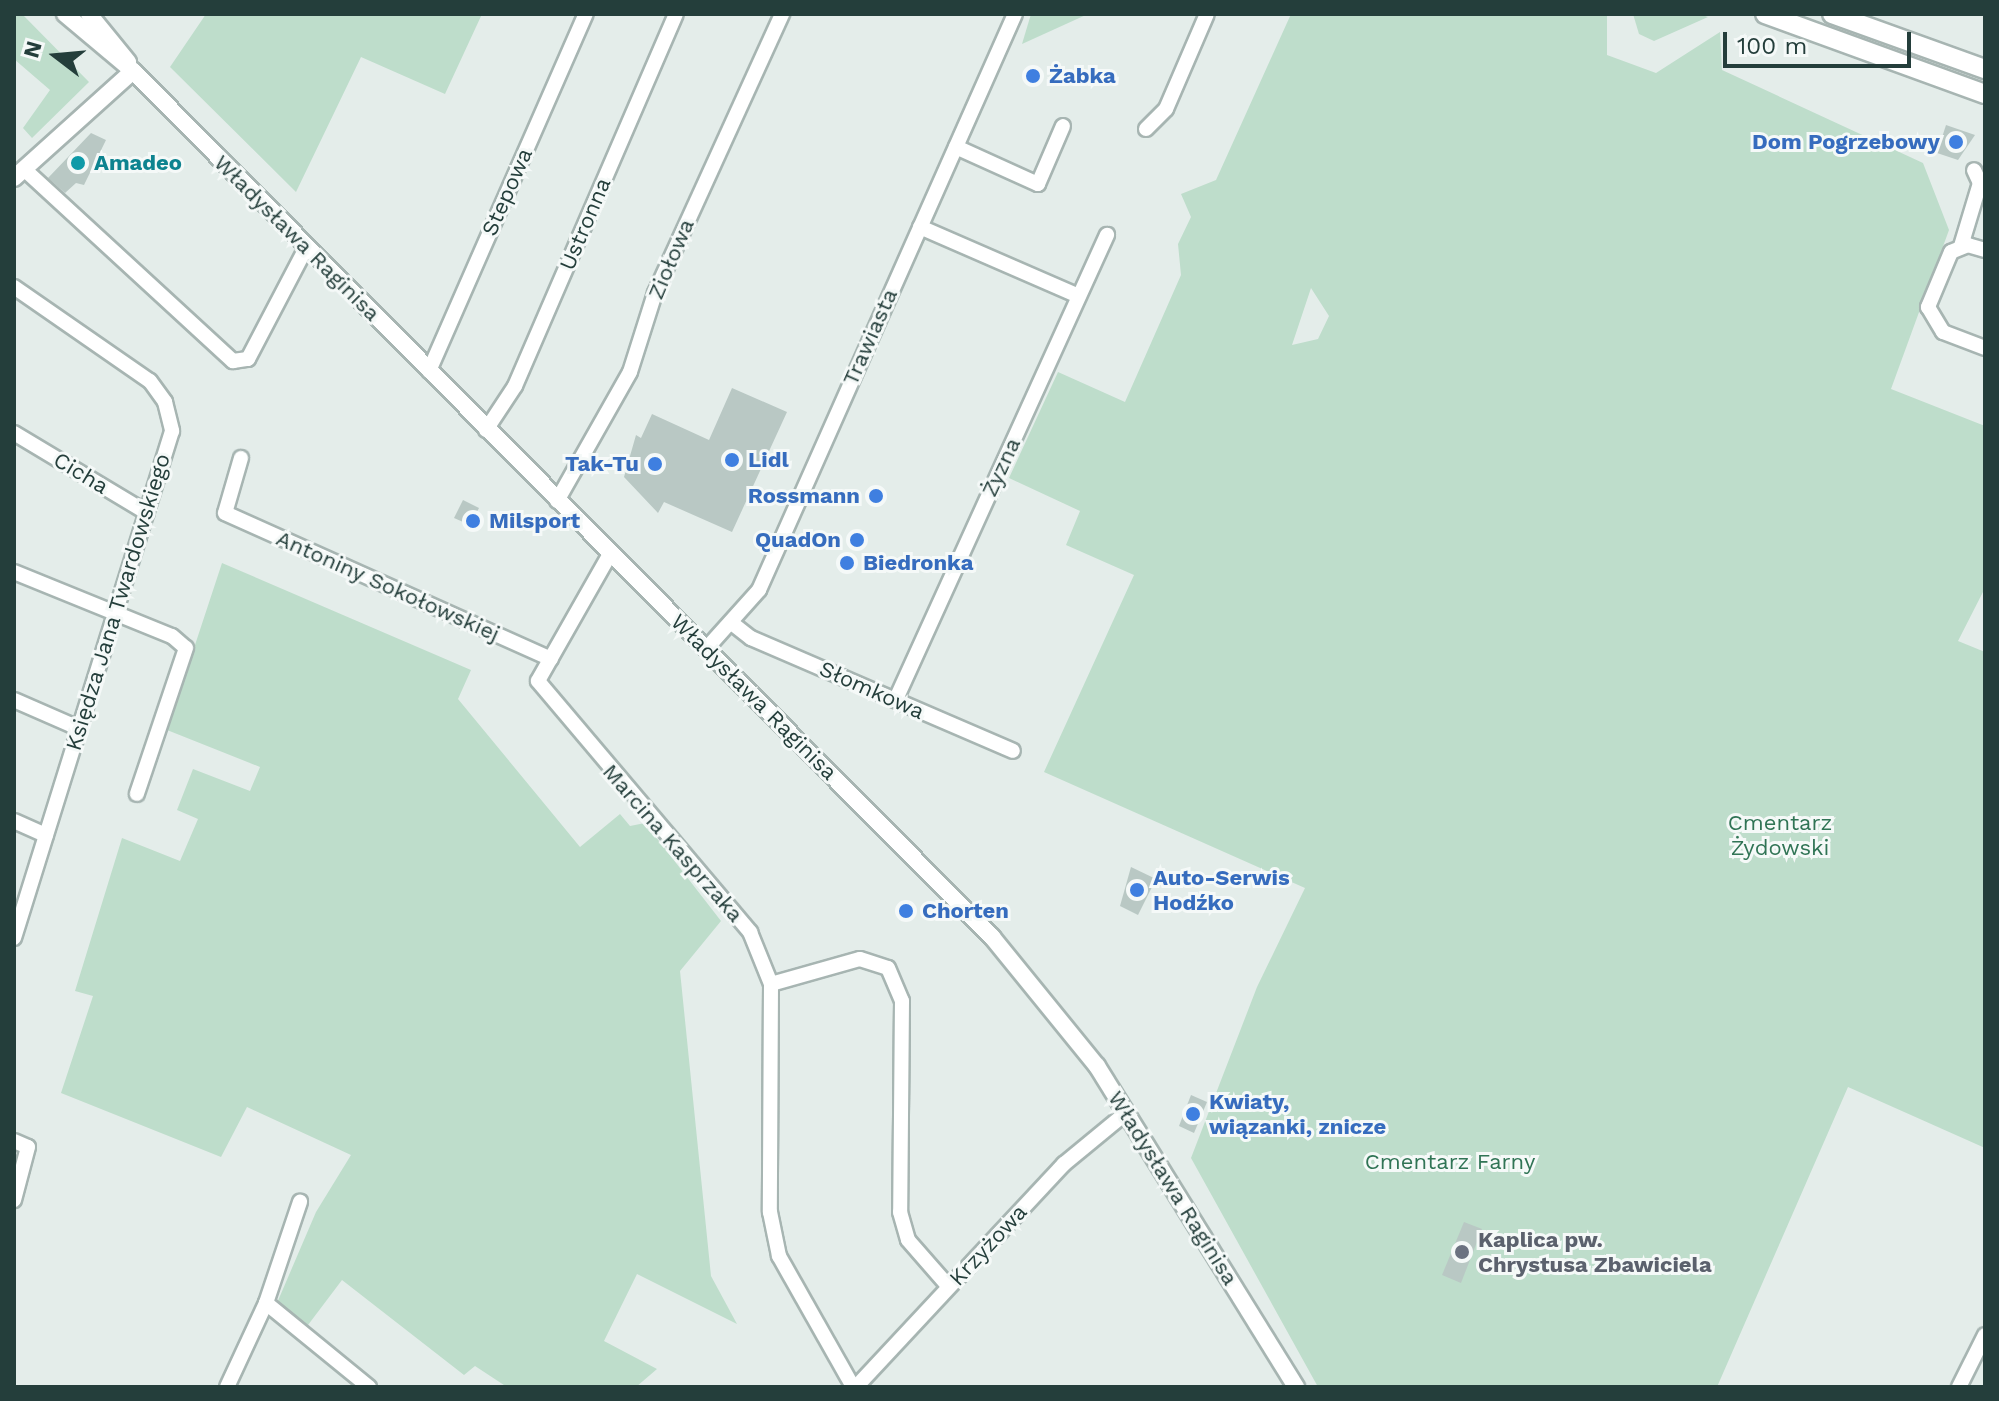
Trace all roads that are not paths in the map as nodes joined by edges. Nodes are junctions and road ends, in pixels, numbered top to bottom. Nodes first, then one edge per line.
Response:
1 (65, 14) edge
2 (89, 14) edge
3 (586, 14) edge
4 (676, 14) edge
5 (782, 14) edge
6 (1015, 14) edge
7 (1207, 14) edge
8 (1765, 14) edge
9 (1832, 14) edge
10 (1985, 69) edge
11 (133, 71) junction
12 (1985, 94) edge
13 (1063, 126) dead end
14 (1146, 129) dead end
15 (956, 147) junction
16 (1974, 170) dead end
17 (19, 173) edge
18 (920, 227) junction
19 (1107, 235) dead end
20 (1961, 246) junction
21 (306, 248) junction
22 (1985, 250) edge
23 (14, 287) edge
24 (1079, 296) junction
25 (1985, 348) edge
26 (429, 371) junction
27 (486, 430) junction
28 (14, 433) edge
29 (241, 458) dead end
30 (557, 501) junction
31 (147, 513) junction
32 (610, 554) junction
33 (14, 572) edge
34 (116, 616) junction
35 (733, 624) junction
36 (707, 648) junction
37 (551, 659) junction
38 (896, 699) junction
39 (14, 700) edge
40 (78, 728) junction
41 (1013, 751) dead end
42 (137, 794) dead end
43 (14, 821) edge
44 (46, 835) junction
45 (14, 938) edge
46 (771, 984) junction
47 (1127, 1112) junction
48 (14, 1141) edge
49 (14, 1200) edge
50 (300, 1202) dead end
51 (949, 1287) junction
52 (266, 1303) junction
53 (1985, 1335) edge
54 (227, 1387) edge
55 (369, 1387) edge
56 (854, 1387) edge
57 (1296, 1387) edge
58 (1959, 1387) edge

1 - 11 street, Władysława Raginisa
2 - 11 street, Władysława Raginisa
3 - 26 street, Stepowa
4 - 27 street, Ustronna
5 - 30 street, Ziołowa
6 - 15 street, Trawiasta
7 - 14 street
8 - 12 main road
9 - 10 main road
11 - 17 street
11 - 21 street, Władysława Raginisa
13 - 15 street
15 - 18 street, Trawiasta
16 - 20 street
17 - 21 street
18 - 24 street
18 - 35 street, Trawiasta
19 - 24 street, Żyzna
20 - 22 street
20 - 25 street
21 - 26 street, Władysława Raginisa
23 - 31 street, Księdza Jana Twardowskiego
24 - 38 street, Żyzna
26 - 27 street, Władysława Raginisa
27 - 30 street, Władysława Raginisa
28 - 31 street, Cicha
29 - 37 street, Antoniny Sokołowskiej
30 - 32 street, Władysława Raginisa
31 - 34 street, Księdza Jana Twardowskiego
32 - 36 street, Władysława Raginisa
32 - 37 street, Marcina Kasprzaka
33 - 34 street
34 - 40 street, Księdza Jana Twardowskiego
34 - 42 street
35 - 36 street, Trawiasta
35 - 38 street, Słomkowa
36 - 47 street, Władysława Raginisa
37 - 46 street, Marcina Kasprzaka
38 - 41 street, Słomkowa
39 - 40 street
40 - 44 street, Księdza Jana Twardowskiego
43 - 44 street
44 - 45 street, Księdza Jana Twardowskiego
46 - 51 street
46 - 56 street, Marcina Kasprzaka
47 - 51 street, Krzyżowa
47 - 57 street, Władysława Raginisa
48 - 49 street
50 - 52 street
51 - 56 street, Krzyżowa
52 - 54 street
52 - 55 street
53 - 58 street

